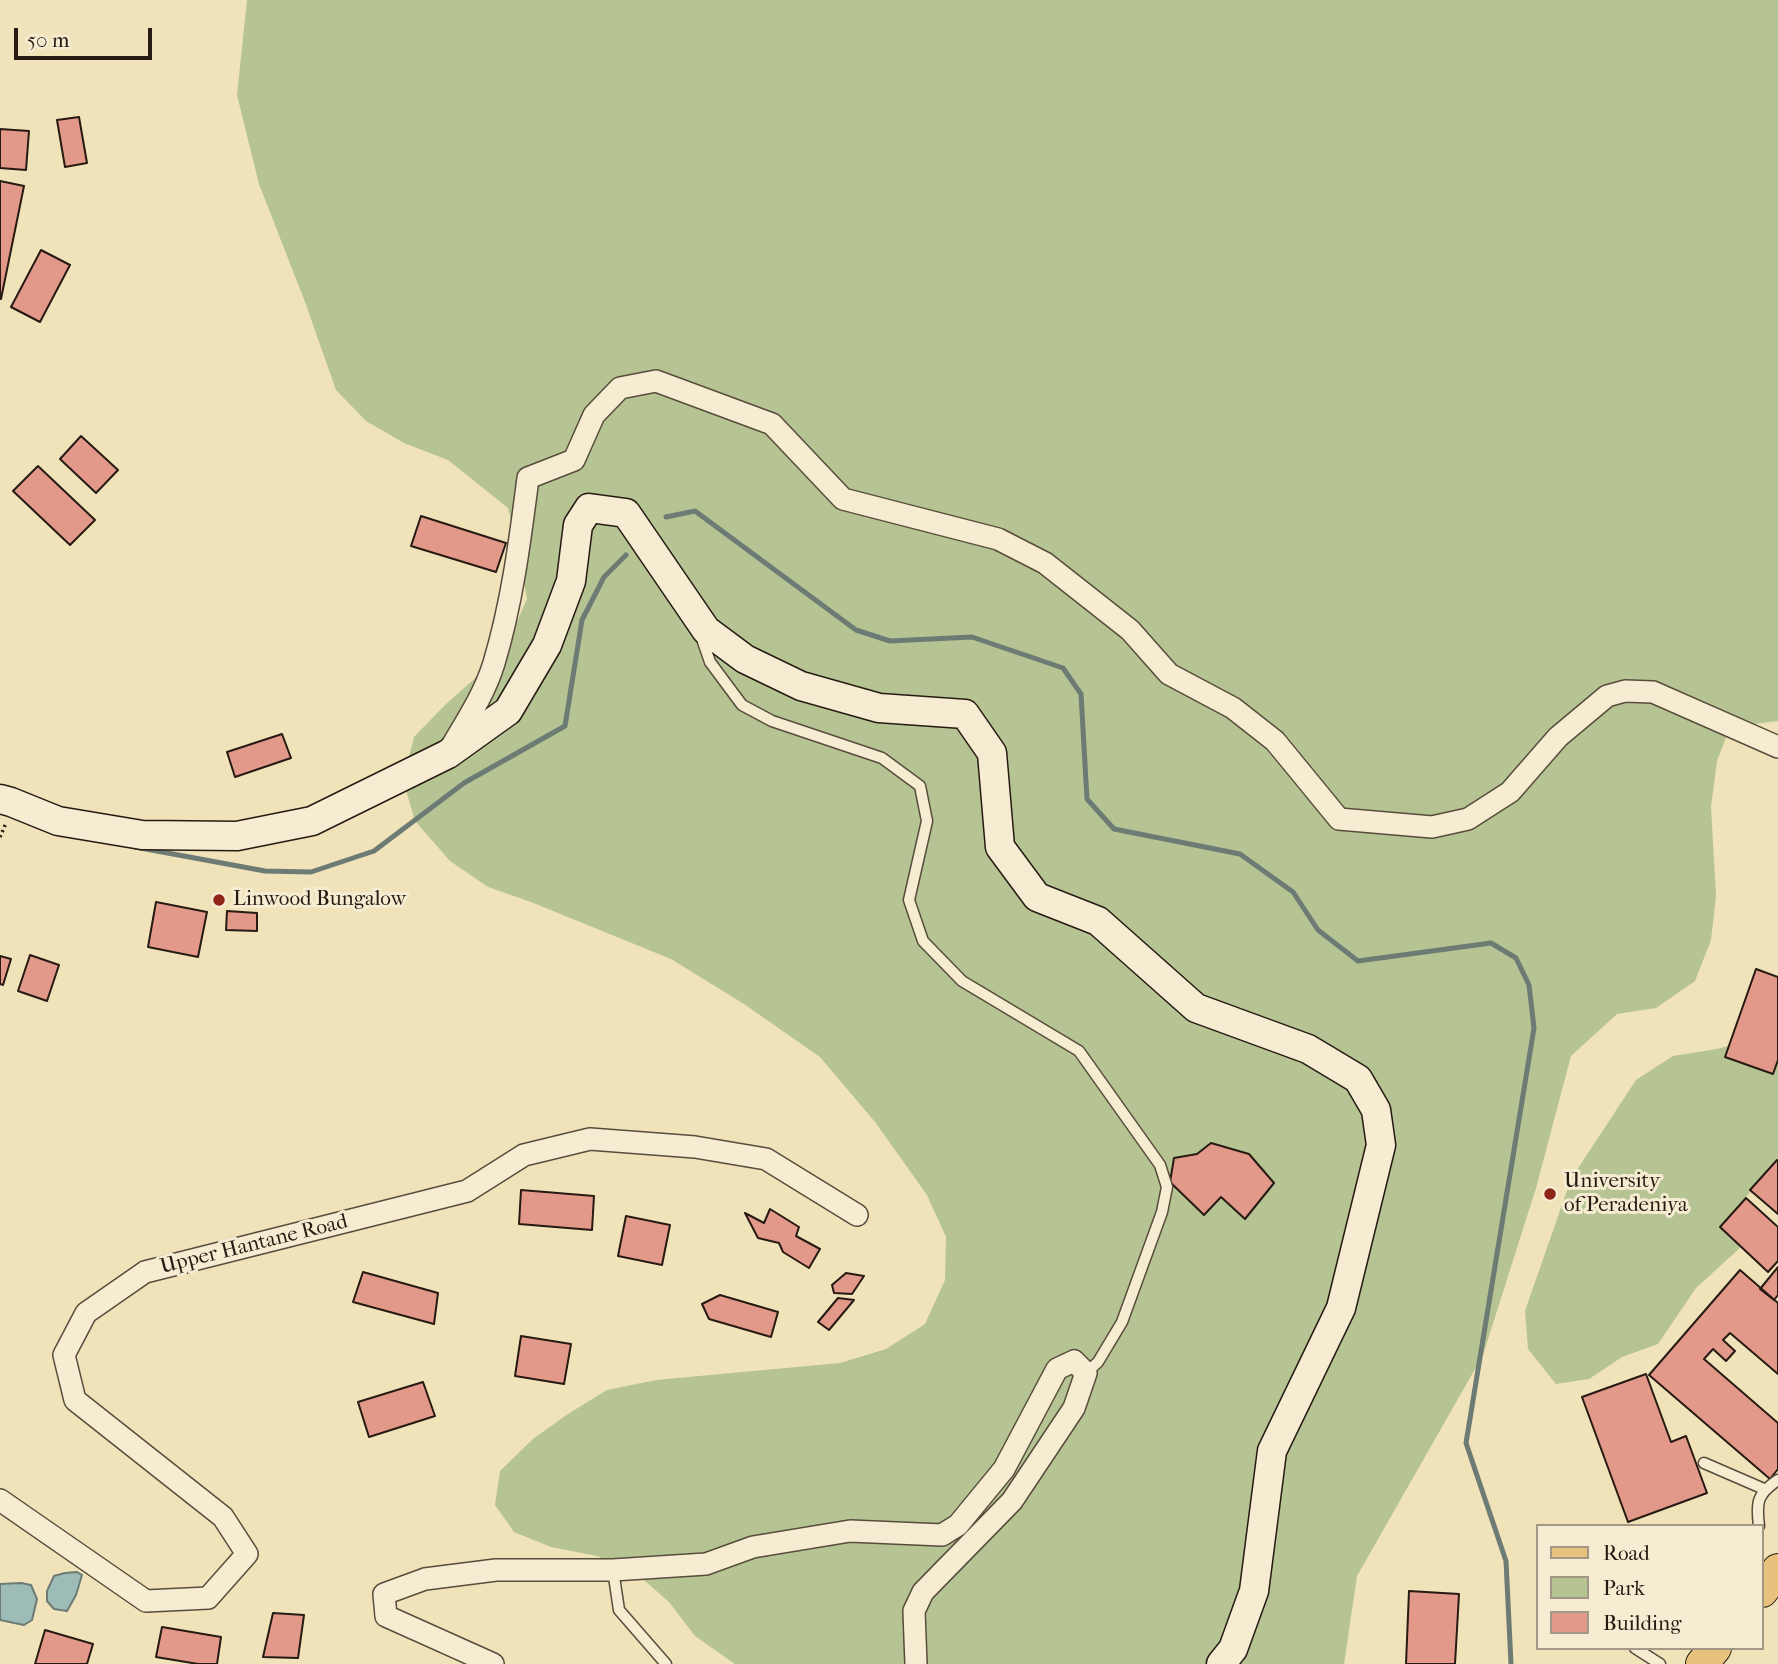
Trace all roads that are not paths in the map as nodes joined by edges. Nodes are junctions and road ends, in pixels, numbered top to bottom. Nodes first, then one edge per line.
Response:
1 (691, 607) junction
2 (1778, 747) edge
3 (448, 754) junction
4 (6, 800) edge
5 (857, 1215) dead end
6 (1086, 1373) junction
7 (1704, 1463) dead end
8 (1778, 1480) edge
9 (1764, 1489) junction
10 (0, 1500) edge
11 (1759, 1524) edge
12 (613, 1570) junction
13 (1778, 1570) edge
14 (1764, 1588) edge
15 (1638, 1650) edge
16 (1713, 1650) edge
17 (493, 1664) edge
18 (666, 1664) edge
19 (916, 1664) edge
20 (1221, 1664) edge
21 (1660, 1664) edge
22 (1702, 1664) edge

1 - 3 street
1 - 6 lane
1 - 20 street
2 - 3 street
3 - 4 street
5 - 10 street, Upper Hantane Road
6 - 12 street
6 - 19 street
7 - 9 lane
8 - 9 lane
9 - 11 lane
12 - 17 street
12 - 18 lane
13 - 14 main road
15 - 21 lane
16 - 22 main road

